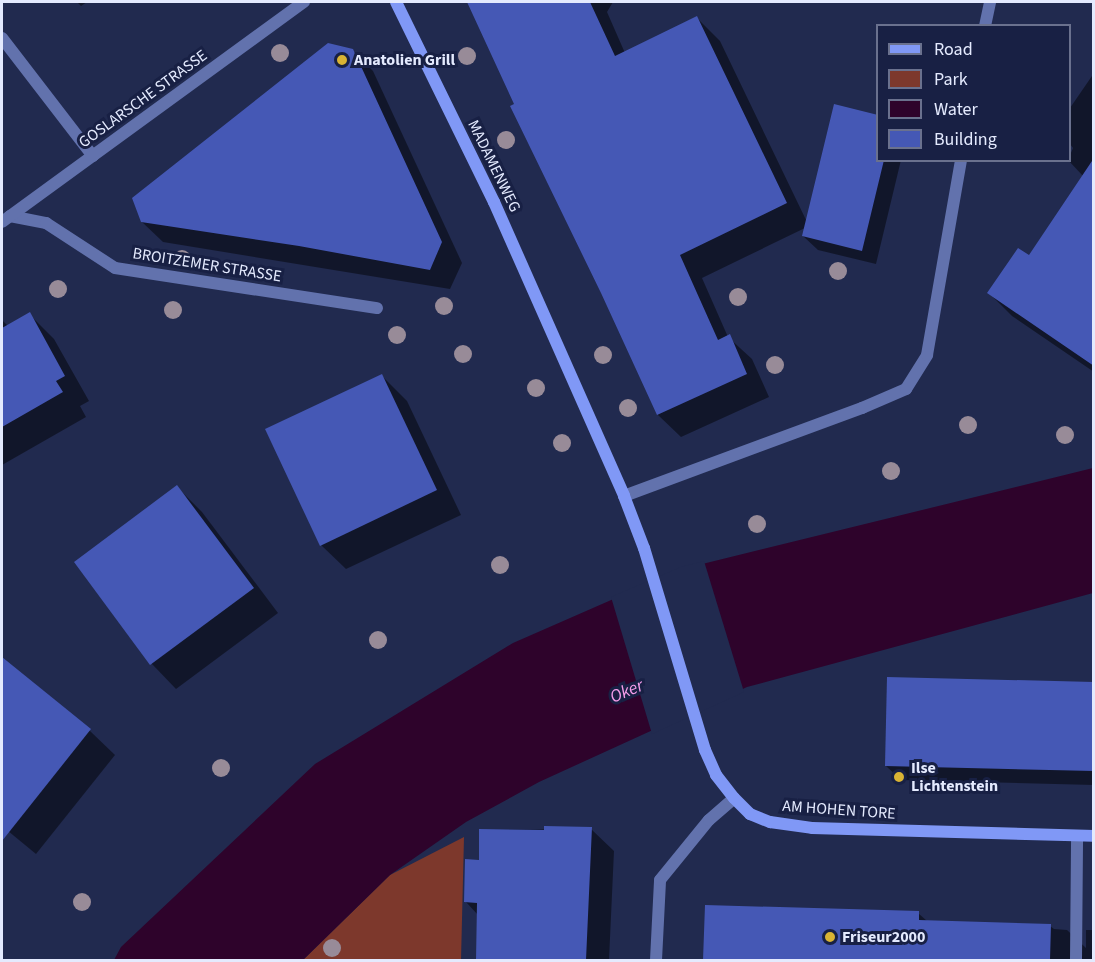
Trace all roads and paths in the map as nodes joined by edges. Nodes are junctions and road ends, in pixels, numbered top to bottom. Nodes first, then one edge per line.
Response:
1 (304, 2) edge
2 (396, 2) edge
3 (990, 2) edge
4 (985, 24) edge
5 (2, 38) edge
6 (93, 156) junction
7 (961, 162) edge
8 (6, 219) edge
9 (377, 308) dead end
10 (558, 346) joint
11 (624, 496) junction
12 (734, 798) junction
13 (1077, 836) junction
14 (1094, 836) edge
15 (656, 960) edge
16 (1076, 960) edge

1 - 6 street, GOSLARSCHE STRASSE
2 - 10 street, MADAMENWEG
3 - 4 street
5 - 6 street
6 - 8 street, GOSLARSCHE STRASSE
7 - 11 street
8 - 9 street, BROITZEMER STRASSE
10 - 11 street, AM HOHEN TORE
11 - 12 street, AM HOHEN TORE
12 - 13 street, AM HOHEN TORE
12 - 15 street
13 - 14 street, AM HOHEN TORE
13 - 16 street

